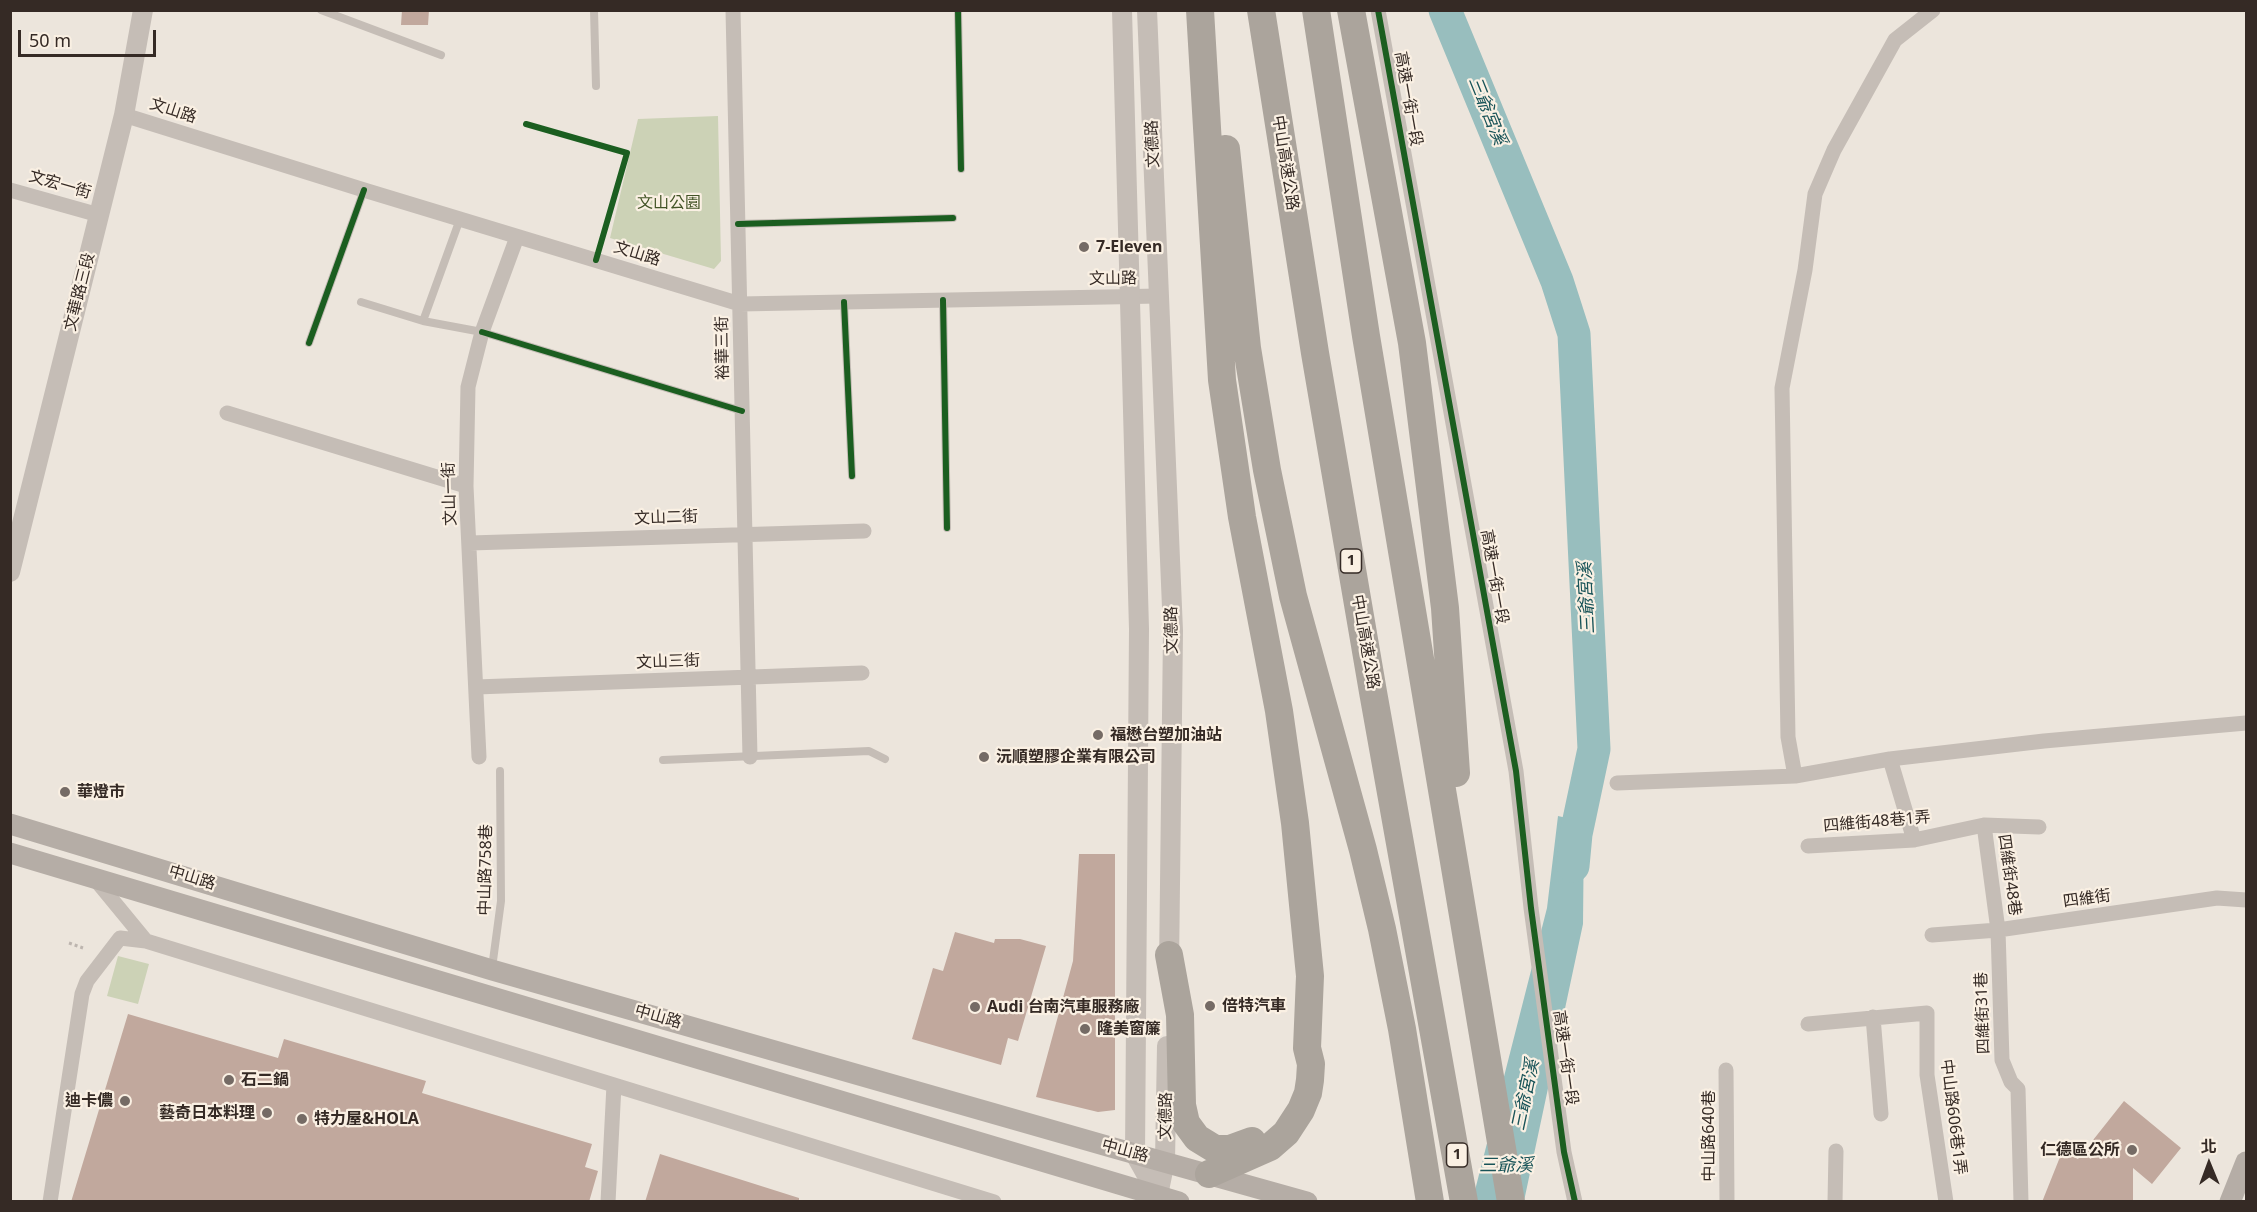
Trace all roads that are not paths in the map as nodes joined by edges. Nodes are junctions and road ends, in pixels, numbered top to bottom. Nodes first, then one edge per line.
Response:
1 (143, 10) edge
2 (321, 10) edge
3 (594, 10) edge
4 (733, 10) edge
5 (958, 10) edge
6 (1122, 10) edge
7 (1201, 10) edge
8 (1261, 10) edge
9 (1316, 10) edge
10 (1351, 10) edge
11 (1378, 10) edge
12 (1933, 10) edge
13 (1147, 11) edge
14 (441, 54) dead end
15 (596, 86) dead end
16 (124, 115) junction
17 (961, 169) dead end
18 (10, 190) edge
19 (364, 190) junction
20 (99, 215) junction
21 (953, 218) dead end
22 (460, 219) junction
23 (738, 224) junction
24 (517, 237) junction
25 (1159, 296) junction
26 (1131, 297) junction
27 (943, 300) junction
28 (362, 302) dead end
29 (844, 302) junction
30 (740, 304) junction
31 (423, 321) junction
32 (482, 332) junction
33 (309, 344) dead end
34 (742, 411) junction
35 (227, 413) dead end
36 (852, 476) dead end
37 (466, 486) junction
38 (947, 528) dead end
39 (864, 531) dead end
40 (745, 533) junction
41 (470, 543) junction
42 (10, 572) edge
43 (862, 672) dead end
44 (748, 678) junction
45 (476, 687) junction
46 (2247, 723) edge
47 (479, 757) dead end
48 (750, 757) junction
49 (885, 759) dead end
50 (1890, 759) junction
51 (663, 760) dead end
52 (500, 771) dead end
53 (1794, 776) junction
54 (1617, 783) dead end
55 (10, 824) edge
56 (1984, 825) junction
57 (2039, 827) dead end
58 (1914, 840) junction
59 (1808, 846) dead end
60 (10, 853) edge
61 (93, 877) junction
62 (2247, 900) edge
63 (1998, 930) junction
64 (1932, 935) dead end
65 (146, 941) junction
66 (1169, 955) junction
67 (1469, 961) junction
68 (492, 970) junction
69 (1873, 1017) junction
70 (1808, 1023) dead end
71 (1306, 1048) junction
72 (1726, 1070) dead end
73 (614, 1084) junction
74 (1881, 1114) dead end
75 (1836, 1151) dead end
76 (1564, 1152) junction
77 (1135, 1154) junction
78 (1165, 1161) junction
79 (2247, 1162) edge
80 (1209, 1174) junction
81 (1165, 1200) edge
82 (50, 1202) edge
83 (608, 1202) edge
84 (994, 1202) edge
85 (1307, 1202) edge
86 (1430, 1202) edge
87 (1464, 1202) edge
88 (1511, 1202) edge
89 (1567, 1202) edge
90 (1575, 1202) edge
91 (1727, 1202) edge
92 (1834, 1202) edge
93 (1946, 1202) edge
94 (2021, 1202) edge
95 (2230, 1202) edge

1 - 16 street, 文華路三段
2 - 14 lane
3 - 15 lane
4 - 23 street, 裕華三街
5 - 17 lane
6 - 26 street, 文德路
7 - 71 highway
7 - 86 highway
8 - 87 highway, 中山高速公路 / 1
9 - 67 highway
10 - 67 highway
11 - 76 street, 高速一街一段
12 - 53 street
13 - 25 street, 文德路
16 - 19 street, 文山路
16 - 20 street, 文華路三段
18 - 20 street, 文宏一街
19 - 22 street, 文山路
19 - 33 lane
20 - 42 street, 文華路三段
21 - 23 lane
22 - 24 street, 文山路
22 - 31 lane
23 - 30 street, 裕華三街
24 - 30 street, 文山路
24 - 32 street, 文山一街
25 - 26 street, 文山路
25 - 66 street, 文德路
26 - 27 street, 文山路
26 - 77 street, 文德路
27 - 29 street, 文山路
27 - 38 lane
28 - 31 lane
29 - 30 street, 文山路
29 - 36 lane
30 - 34 street, 裕華三街
31 - 32 lane
32 - 34 lane
32 - 37 street, 文山一街
34 - 40 street, 裕華三街
35 - 37 street
37 - 41 street, 文山一街
39 - 40 street, 文山二街
40 - 41 street, 文山二街
40 - 44 street, 裕華三街
41 - 45 street, 文山一街
43 - 44 street, 文山三街
44 - 45 street, 文山三街
44 - 48 street, 裕華三街
45 - 47 street, 文山一街
46 - 50 street
48 - 49 lane
48 - 51 lane
50 - 53 street
50 - 58 street
52 - 68 lane, 中山路758巷
53 - 54 street
55 - 68 main road, 中山路
56 - 57 street, 四維街48巷1弄
56 - 58 street, 四維街48巷1弄
56 - 63 street, 四維街48巷
58 - 59 street, 四維街48巷1弄
60 - 61 main road, 中山路
61 - 65 street
61 - 81 main road, 中山路
62 - 63 street, 四維街
63 - 64 street, 四維街
63 - 94 street, 四維街31巷
65 - 73 street
65 - 82 street
66 - 71 highway
66 - 78 street, 文德路
67 - 88 highway
68 - 77 main road, 中山路
69 - 70 street, 中山路606巷1弄
69 - 74 street
69 - 93 street, 中山路606巷1弄
71 - 80 highway
72 - 91 street, 中山路640巷
73 - 83 street
73 - 84 street
75 - 92 street
76 - 89 street, 高速一街一段
76 - 90 street, 高速一街一段
77 - 78 main road, 中山路
77 - 81 street, 文德路
78 - 80 main road, 中山路
78 - 81 street, 文德路
79 - 95 main road
80 - 85 main road, 中山路

